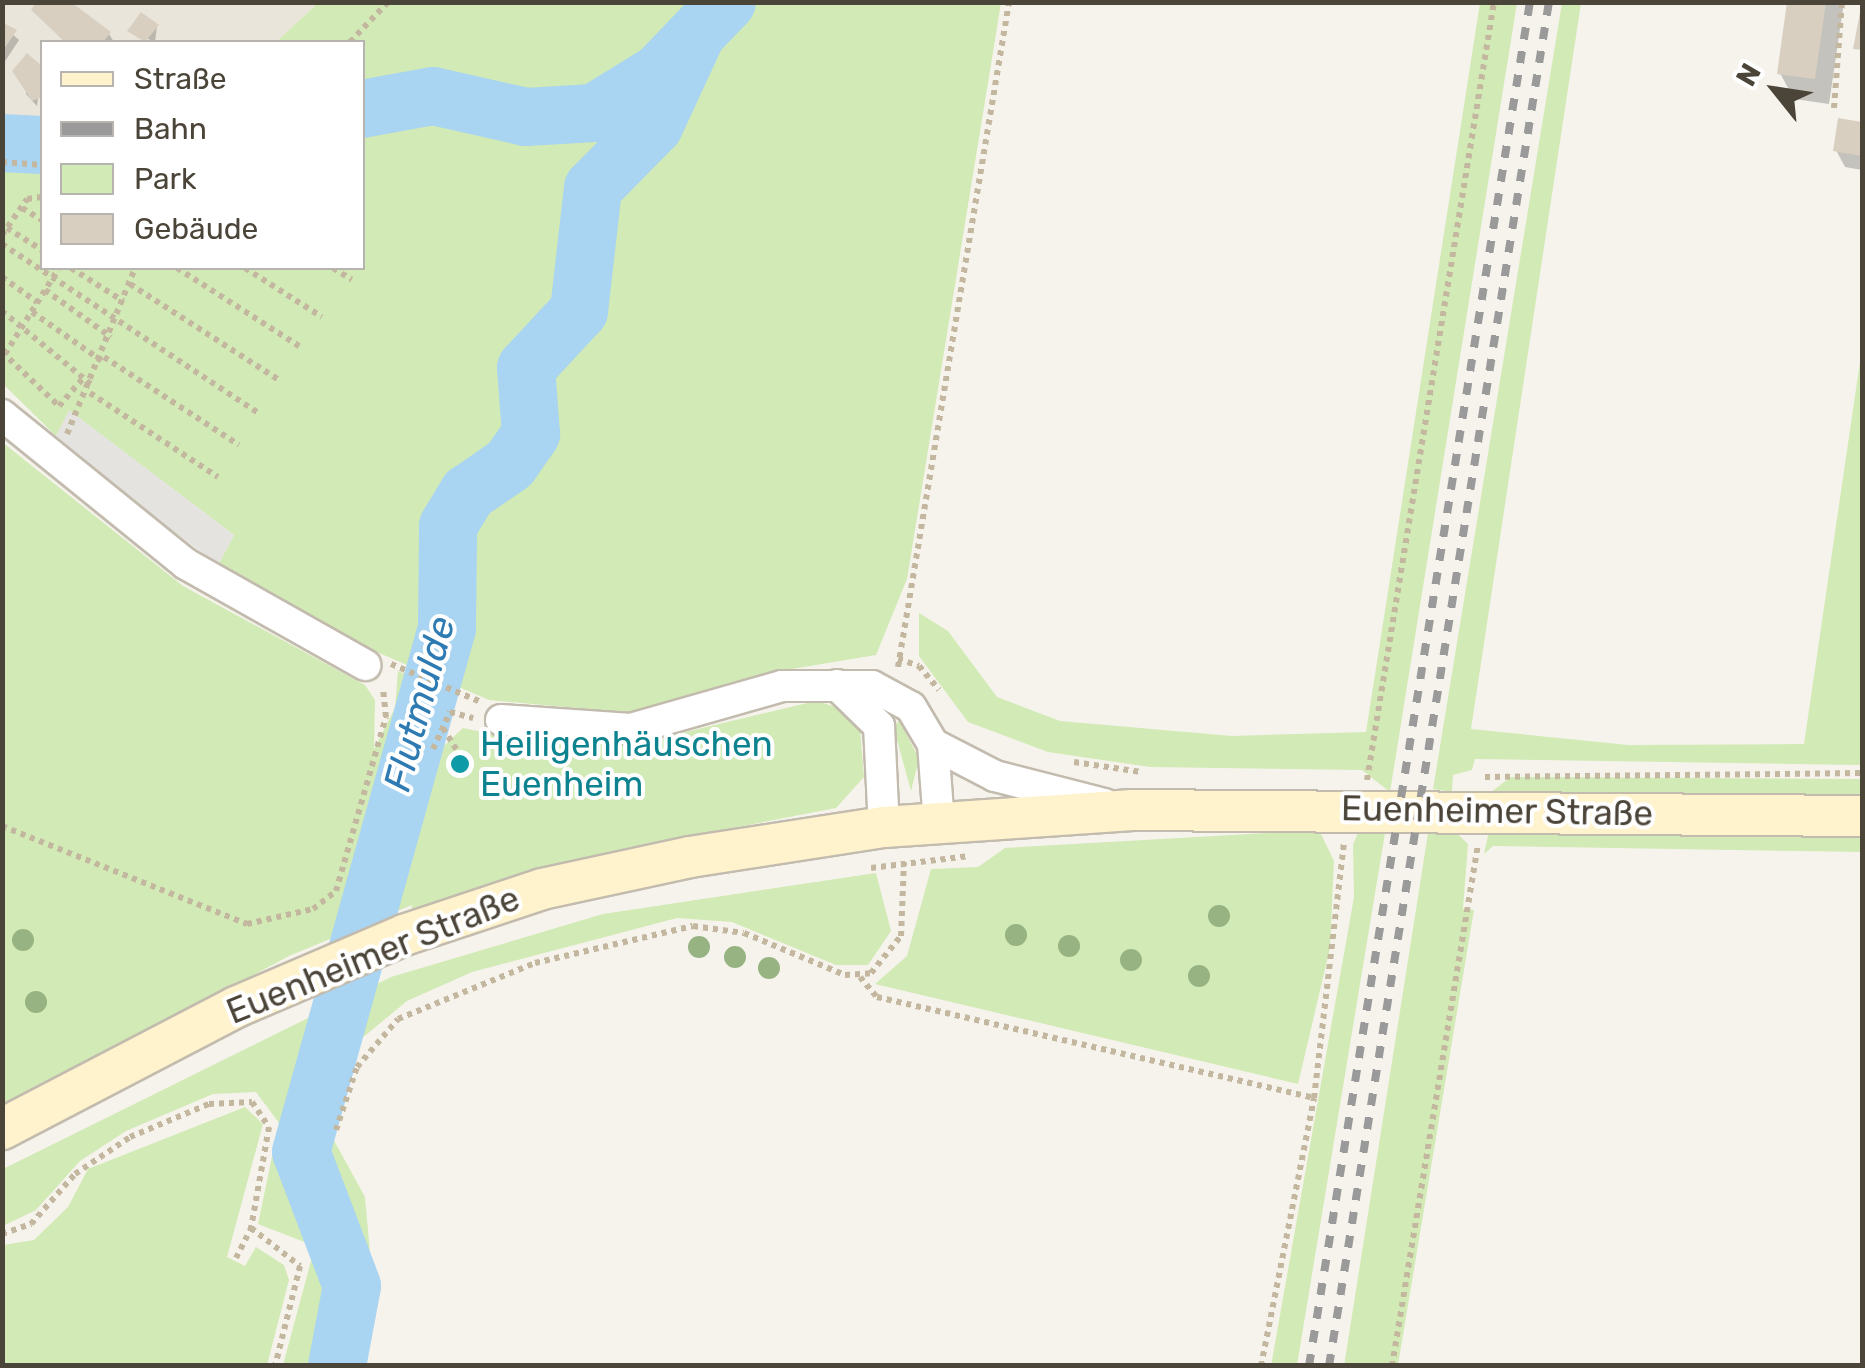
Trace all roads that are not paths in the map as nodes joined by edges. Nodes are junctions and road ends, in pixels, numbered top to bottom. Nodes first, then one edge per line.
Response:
1 (2, 415) edge
2 (365, 665) road end
3 (837, 685) junction
4 (501, 720) dead end
5 (933, 744) junction
6 (1132, 810) junction
7 (1862, 816) edge
8 (909, 825) junction
9 (2, 1128) edge

1 - 2 street
3 - 4 street
3 - 5 street, Euenheimer Straße
3 - 8 street
5 - 6 street, Euenheimer Straße
5 - 8 street
6 - 7 main road, Euenheimer Straße
6 - 8 main road, Euenheimer Straße
8 - 9 main road, Euenheimer Straße

